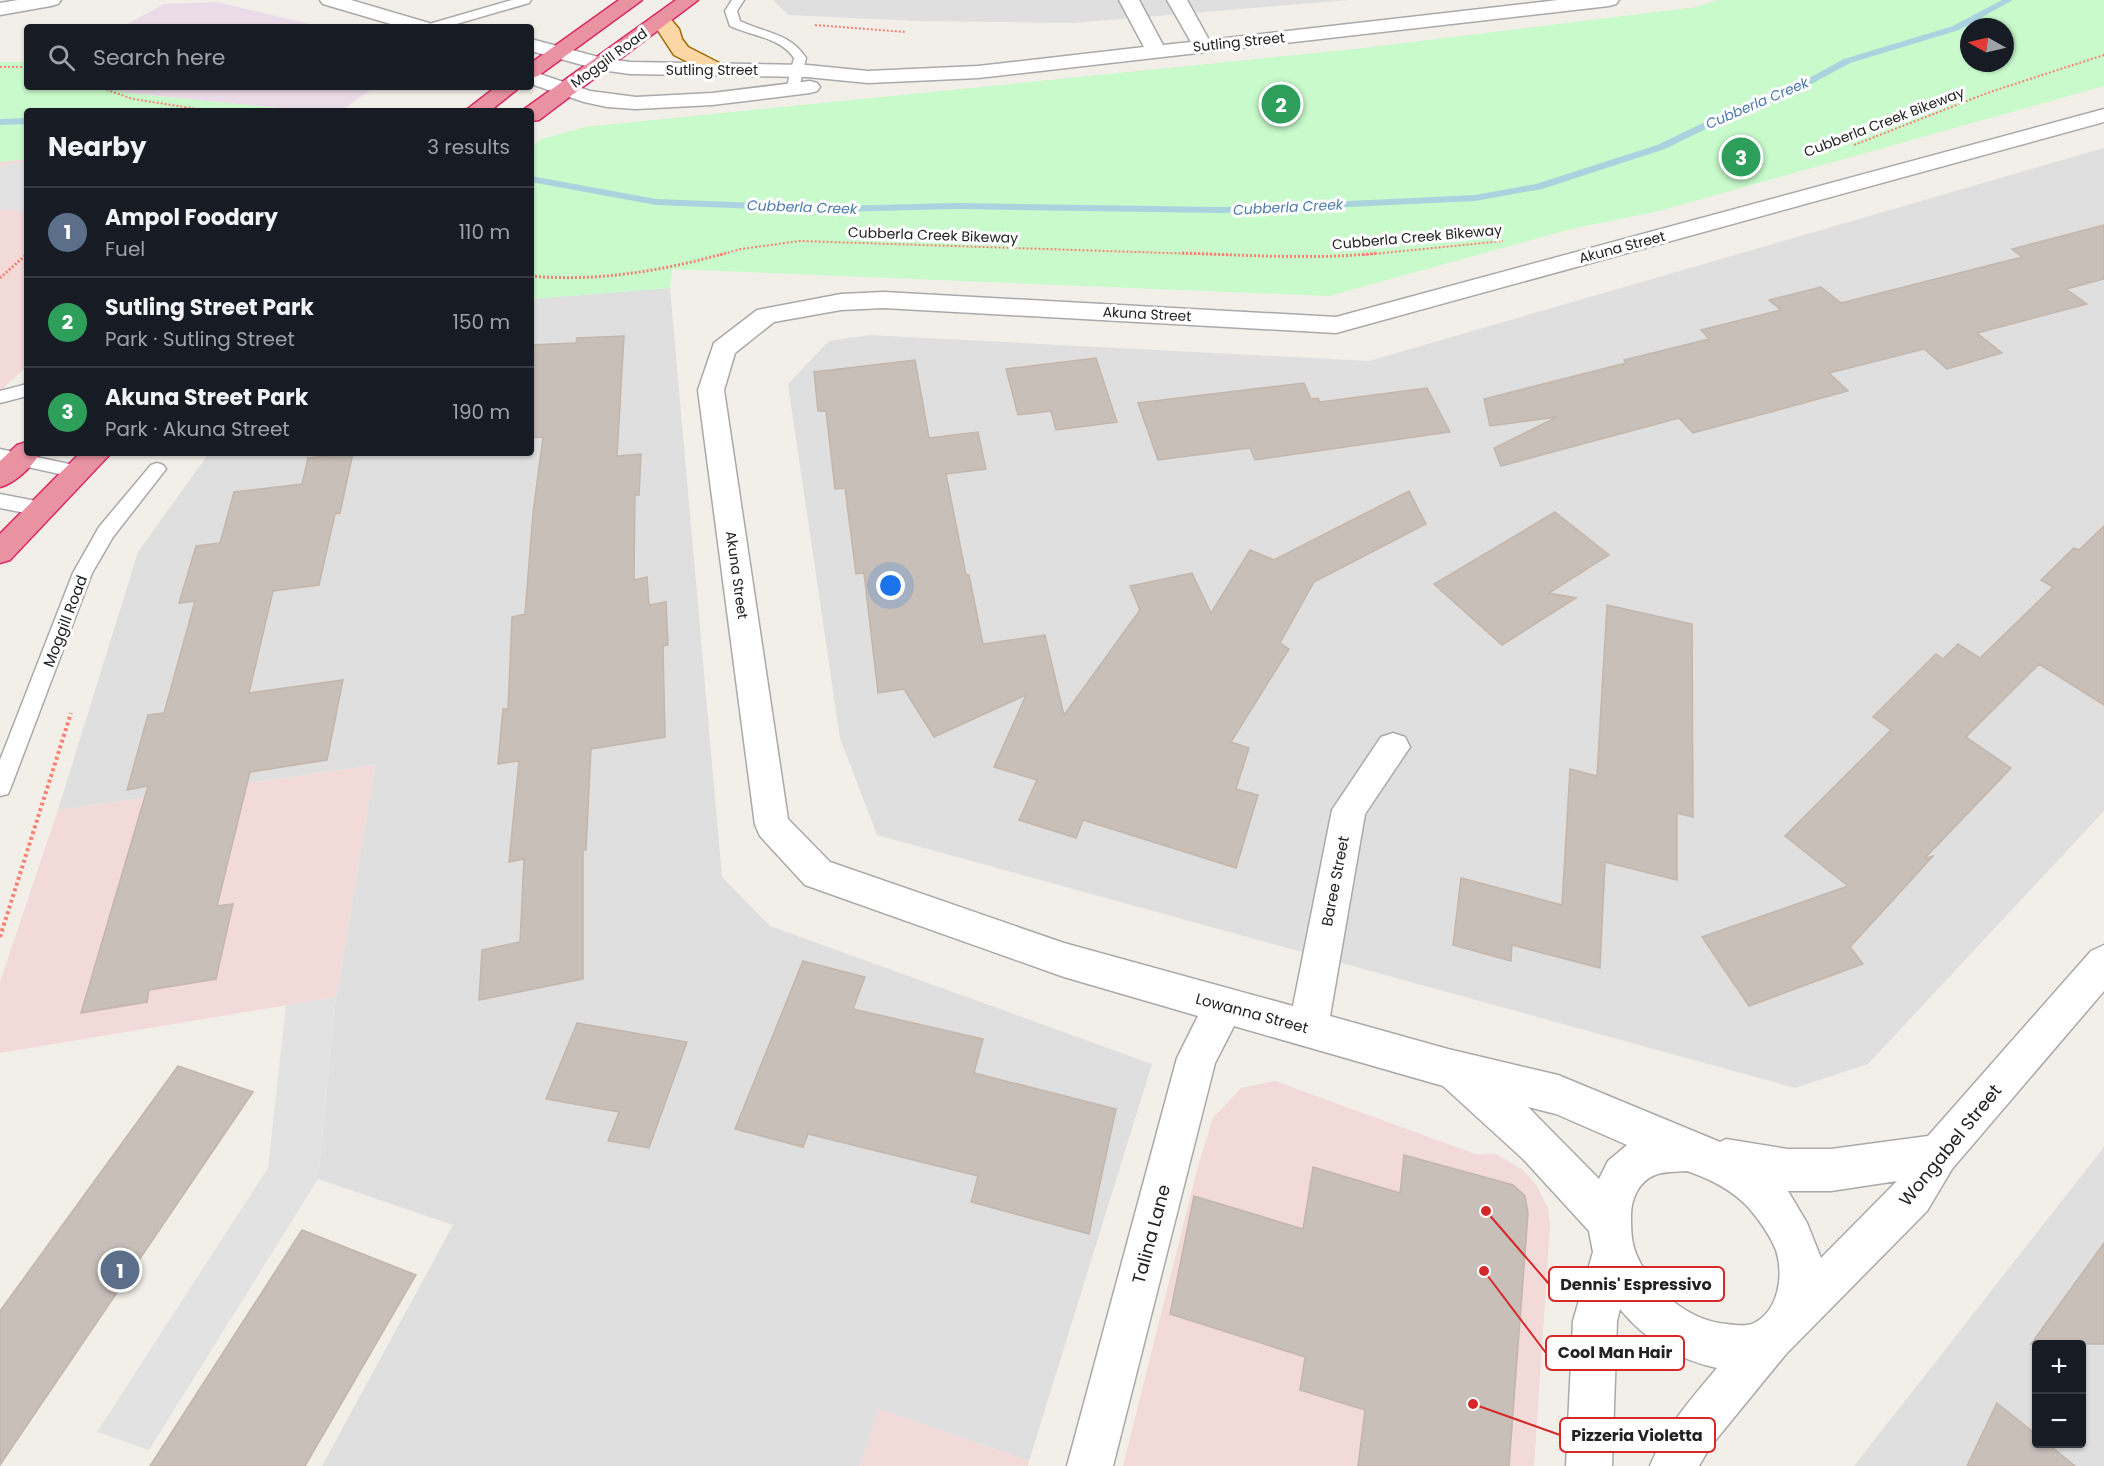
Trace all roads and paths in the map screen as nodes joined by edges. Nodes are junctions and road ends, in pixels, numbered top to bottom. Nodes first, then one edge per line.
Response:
1 (51, 0) edge
2 (525, 0) edge
3 (632, 0) edge
4 (688, 0) edge
5 (738, 0) edge
6 (1129, 0) edge
7 (1177, 0) edge
8 (1609, 0) edge
9 (342, 1) edge
10 (0, 9) edge
11 (662, 20) junction
12 (413, 24) edge
13 (443, 24) edge
14 (815, 25) dead end
15 (905, 32) dead end
16 (534, 46) edge
17 (1203, 46) junction
18 (1156, 51) junction
19 (559, 52) junction
20 (2104, 55) edge
21 (601, 64) junction
22 (0, 67) edge
23 (24, 67) edge
24 (534, 70) edge
25 (718, 70) junction
26 (534, 78) edge
27 (795, 80) junction
28 (108, 90) edge
29 (506, 90) edge
30 (566, 90) junction
31 (191, 108) edge
32 (480, 108) edge
33 (534, 113) edge
34 (2104, 115) edge
35 (1846, 148) dead end
36 (1508, 240) dead end
37 (24, 257) edge
38 (534, 276) edge
39 (0, 278) edge
40 (24, 391) edge
41 (0, 397) edge
42 (11, 461) edge
43 (88, 462) edge
44 (157, 469) dead end
45 (0, 501) edge
46 (41, 509) junction
47 (0, 552) edge
48 (74, 704) dead end
49 (1393, 747) dead end
50 (0, 787) edge
51 (818, 874) joint
52 (0, 937) edge
53 (2104, 963) edge
54 (1224, 1006) junction
55 (1308, 1029) junction
56 (1448, 1068) junction
57 (1701, 1155) junction
58 (1938, 1155) junction
59 (1611, 1237) junction
60 (1780, 1330) junction
61 (1090, 1466) edge
62 (1589, 1466) edge
63 (1673, 1466) edge

1 - 10 street
2 - 13 lane
3 - 19 highway
4 - 11 highway, Moggill Road
5 - 27 lane
6 - 18 street
7 - 17 street
8 - 17 street, Sutling Street
9 - 12 street
11 - 21 highway, Moggill Road
11 - 25 main road
14 - 15 path
16 - 19 street, Sutling Street
17 - 18 street, Sutling Street
18 - 27 street, Sutling Street
19 - 21 street, Sutling Street
19 - 24 highway
20 - 35 path, Cubberla Creek Bikeway
21 - 25 street, Sutling Street
21 - 30 highway, Moggill Road
22 - 23 path
25 - 27 street, Sutling Street
26 - 30 street, Sutling Street
27 - 30 street, Sutling Street
28 - 31 path
29 - 32 highway
30 - 33 highway, Moggill Road
34 - 51 street, Akuna Street
36 - 38 path, Cubberla Creek Bikeway
37 - 39 path
40 - 41 lane
42 - 43 lane
43 - 46 highway
44 - 50 lane, Moggill Road
45 - 46 lane
46 - 47 highway
48 - 52 path
49 - 55 street, Baree Street
51 - 54 street, Lowanna Street
53 - 58 street, Wongabel Street
54 - 55 street, Lowanna Street
54 - 61 street, Talina Lane
55 - 56 street, Lowanna Street
56 - 57 street, Lowanna Street
56 - 59 street
57 - 58 street
57 - 59 street
57 - 60 street
58 - 60 street, Wongabel Street
59 - 60 street
59 - 62 street
60 - 63 street, Wongabel Street

